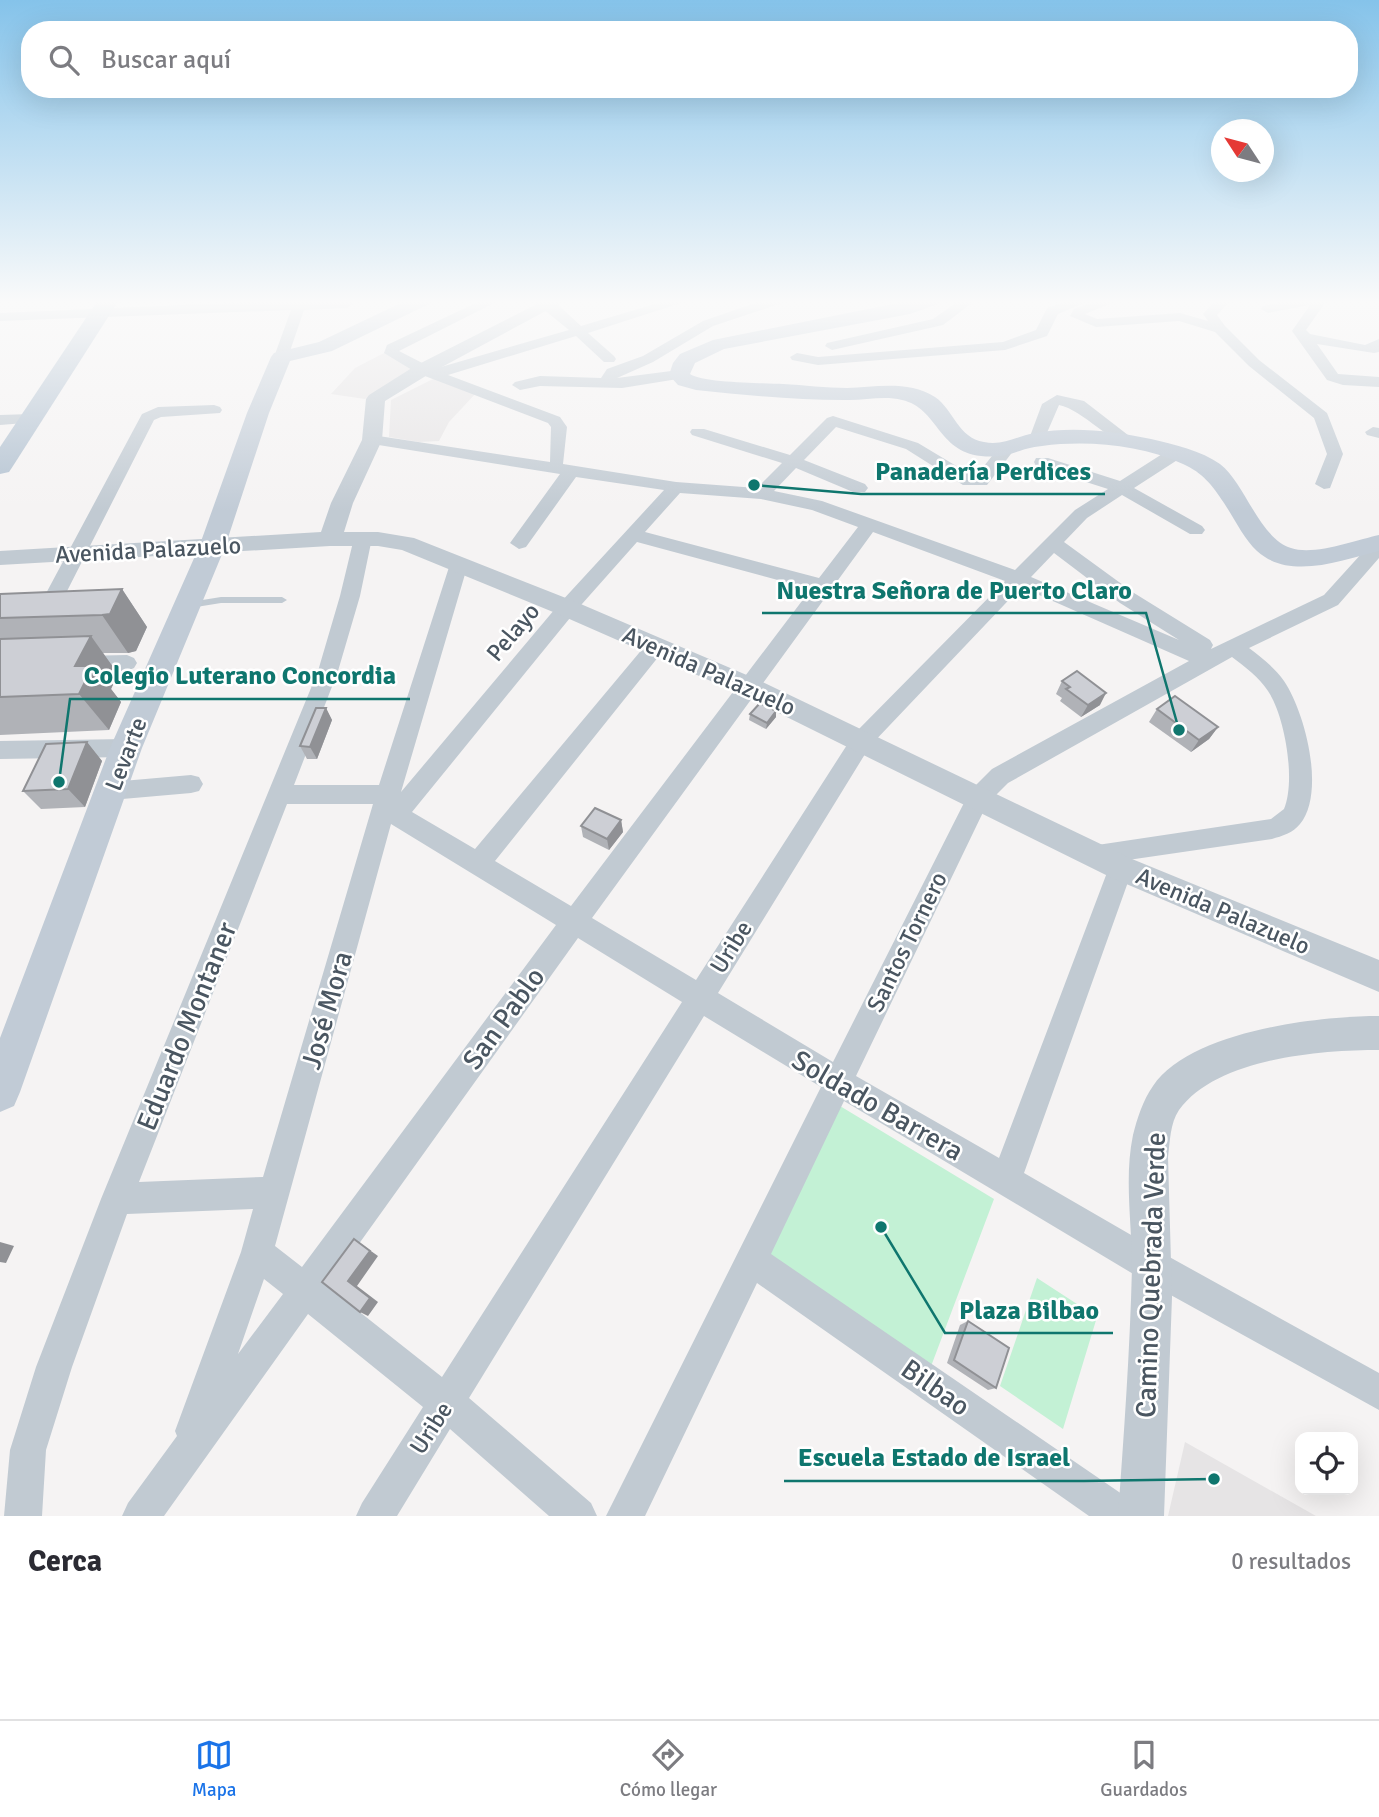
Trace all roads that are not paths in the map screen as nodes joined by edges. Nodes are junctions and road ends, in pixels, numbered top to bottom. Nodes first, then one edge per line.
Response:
1 (63, 371) edge
2 (275, 371) edge
3 (433, 371) edge
4 (622, 371) edge
5 (679, 371) edge
6 (1265, 371) edge
7 (1328, 371) edge
8 (428, 372) junction
9 (678, 375) junction
10 (612, 382) junction
11 (520, 385) dead end
12 (1377, 385) edge
13 (214, 410) dead end
14 (148, 417) joint
15 (31, 419) junction
16 (0, 420) edge
17 (698, 432) dead end
18 (1037, 439) junction
19 (372, 440) junction
20 (1129, 442) junction
21 (1006, 450) junction
22 (1176, 453) junction
23 (795, 462) junction
24 (1042, 462) dead end
25 (0, 466) edge
26 (565, 466) junction
27 (1324, 484) dead end
28 (676, 487) junction
29 (1120, 487) junction
30 (859, 488) dead end
31 (761, 494) junction
32 (870, 523) junction
33 (1196, 530) dead end
34 (634, 535) junction
35 (363, 538) junction
36 (330, 539) junction
37 (1052, 542) junction
38 (519, 543) dead end
39 (212, 547) junction
40 (1377, 550) edge
41 (75, 555) junction
42 (0, 558) edge
43 (459, 564) junction
44 (1017, 578) junction
45 (822, 586) junction
46 (52, 600) edge
47 (282, 600) dead end
48 (188, 606) junction
49 (567, 608) junction
50 (656, 646) junction
51 (1220, 653) junction
52 (127, 663) dead end
53 (64, 665) edge
54 (747, 686) junction
55 (862, 740) junction
56 (126, 748) junction
57 (0, 750) edge
58 (191, 784) dead end
59 (111, 791) junction
60 (279, 794) junction
61 (978, 798) junction
62 (389, 808) junction
63 (1093, 854) junction
64 (477, 865) junction
65 (1121, 868) junction
66 (574, 922) junction
67 (1379, 976) edge
68 (699, 999) junction
69 (1379, 1033) edge
70 (839, 1082) junction
71 (0, 1092) edge
72 (1006, 1180) junction
73 (274, 1192) junction
74 (117, 1199) junction
75 (257, 1252) junction
76 (750, 1259) junction
77 (1152, 1266) junction
78 (305, 1292) junction
79 (1379, 1392) edge
80 (447, 1403) junction
81 (185, 1452) junction
82 (23, 1516) edge
83 (141, 1516) edge
84 (375, 1516) edge
85 (578, 1516) edge
86 (625, 1516) edge
87 (1122, 1516) edge
88 (1141, 1516) edge

1 - 15 main road
2 - 39 main road, Levarte
3 - 8 street
4 - 10 street
5 - 9 main road
6 - 27 street
7 - 12 street
8 - 19 street
8 - 26 street
9 - 10 street
9 - 21 main road
10 - 11 street
13 - 14 street
14 - 41 street
15 - 16 street
15 - 25 main road
17 - 23 street
18 - 20 main road
18 - 20 street
18 - 21 main road
19 - 26 street
19 - 36 street
20 - 22 main road
21 - 23 street
22 - 29 street, Uribe
22 - 40 main road
23 - 30 street
23 - 31 street
24 - 29 street
26 - 28 street
26 - 38 street
28 - 31 street
28 - 34 street, Pelayo
29 - 33 street
29 - 37 street, Uribe
31 - 32 street
32 - 44 street
32 - 45 street, San Pablo
34 - 45 street
34 - 49 street, Pelayo
35 - 36 street, Avenida Palazuelo
35 - 43 street, Avenida Palazuelo
35 - 60 street, Eduardo Montaner
36 - 39 street, Avenida Palazuelo
37 - 44 street, Uribe
37 - 51 street
39 - 41 street, Avenida Palazuelo
39 - 48 main road, Levarte
40 - 51 street, Santos Tornero
41 - 42 street, Avenida Palazuelo
41 - 46 street
43 - 49 street, Avenida Palazuelo
43 - 62 street, José Mora
44 - 51 street
44 - 55 street, Uribe
45 - 54 street, San Pablo
47 - 48 lane
48 - 56 main road, Levarte
49 - 50 street, Avenida Palazuelo
49 - 62 street, Pelayo
50 - 54 street, Avenida Palazuelo
50 - 64 street
51 - 61 street, Santos Tornero
51 - 63 street
52 - 53 street
54 - 55 street, Avenida Palazuelo
54 - 66 street, San Pablo
55 - 61 street, Avenida Palazuelo
55 - 68 street, Uribe
56 - 57 street
56 - 59 main road, Levarte
58 - 59 street
59 - 71 main road, Levarte
60 - 62 street
60 - 74 street, Eduardo Montaner
61 - 63 street, Avenida Palazuelo
61 - 70 street, Santos Tornero
62 - 64 street, Soldado Barrera
62 - 73 street, José Mora
63 - 65 street, Avenida Palazuelo
64 - 66 street, Soldado Barrera
65 - 67 street, Avenida Palazuelo
65 - 72 street
66 - 68 street, Soldado Barrera
66 - 78 street, San Pablo
68 - 70 street, Soldado Barrera
68 - 80 street, Uribe
69 - 77 street, Camino Quebrada Verde
70 - 72 street, Soldado Barrera
70 - 76 street, Santos Tornero
72 - 77 street, Soldado Barrera
73 - 74 street
73 - 75 street, José Mora
74 - 82 street, Eduardo Montaner
75 - 78 street
75 - 81 street, José Mora
76 - 86 street, Santos Tornero
76 - 87 street, Bilbao
77 - 79 street, Soldado Barrera
77 - 88 street, Camino Quebrada Verde
78 - 80 street
78 - 81 street, San Pablo
80 - 84 street, Uribe
80 - 85 street
81 - 83 street, San Pablo

